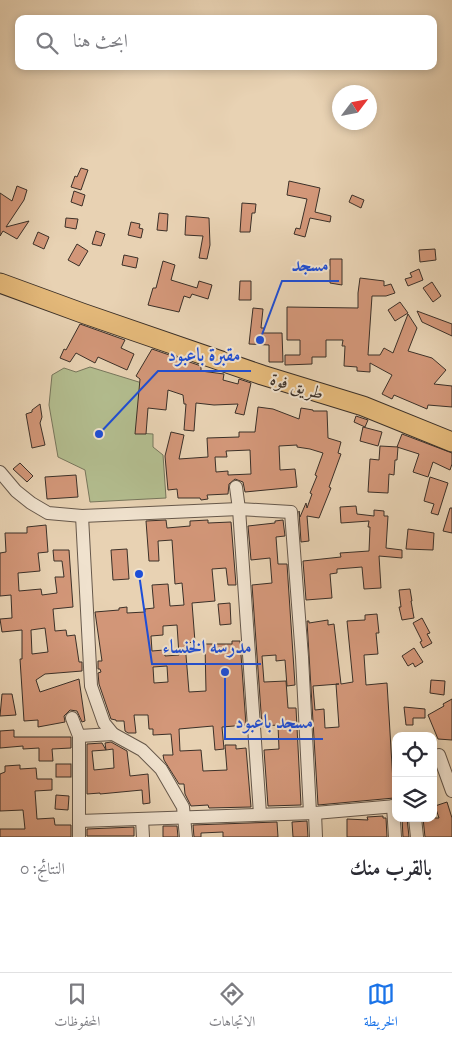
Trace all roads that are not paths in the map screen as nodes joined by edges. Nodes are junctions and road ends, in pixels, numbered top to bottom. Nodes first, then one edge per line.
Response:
1 (0, 273) edge
2 (0, 283) edge
3 (452, 429) edge
4 (452, 442) edge
5 (0, 472) edge
6 (236, 488) dead end
7 (239, 510) junction
8 (82, 516) junction
9 (72, 718) dead end
10 (113, 734) junction
11 (79, 736) junction
12 (440, 755) dead end
13 (452, 791) edge
14 (392, 806) edge
15 (312, 813) junction
16 (260, 814) junction
17 (185, 818) junction
18 (142, 819) junction
19 (79, 822) junction
20 (395, 822) edge
21 (415, 822) edge
22 (79, 837) edge
23 (143, 837) edge
24 (186, 837) edge
25 (316, 837) edge
26 (395, 837) edge
27 (417, 837) edge

1 - 3 highway, طريق فوة
2 - 4 highway, طريق فوة
5 - 8 street
6 - 7 street
7 - 8 street
7 - 15 street
7 - 16 street
8 - 10 street
9 - 11 street
10 - 11 street
10 - 17 street
11 - 19 street
12 - 13 street
14 - 15 street
15 - 16 street
15 - 25 street
16 - 17 street
17 - 18 street
17 - 24 street
18 - 19 street
18 - 23 street
19 - 22 street
20 - 26 street
21 - 27 street

